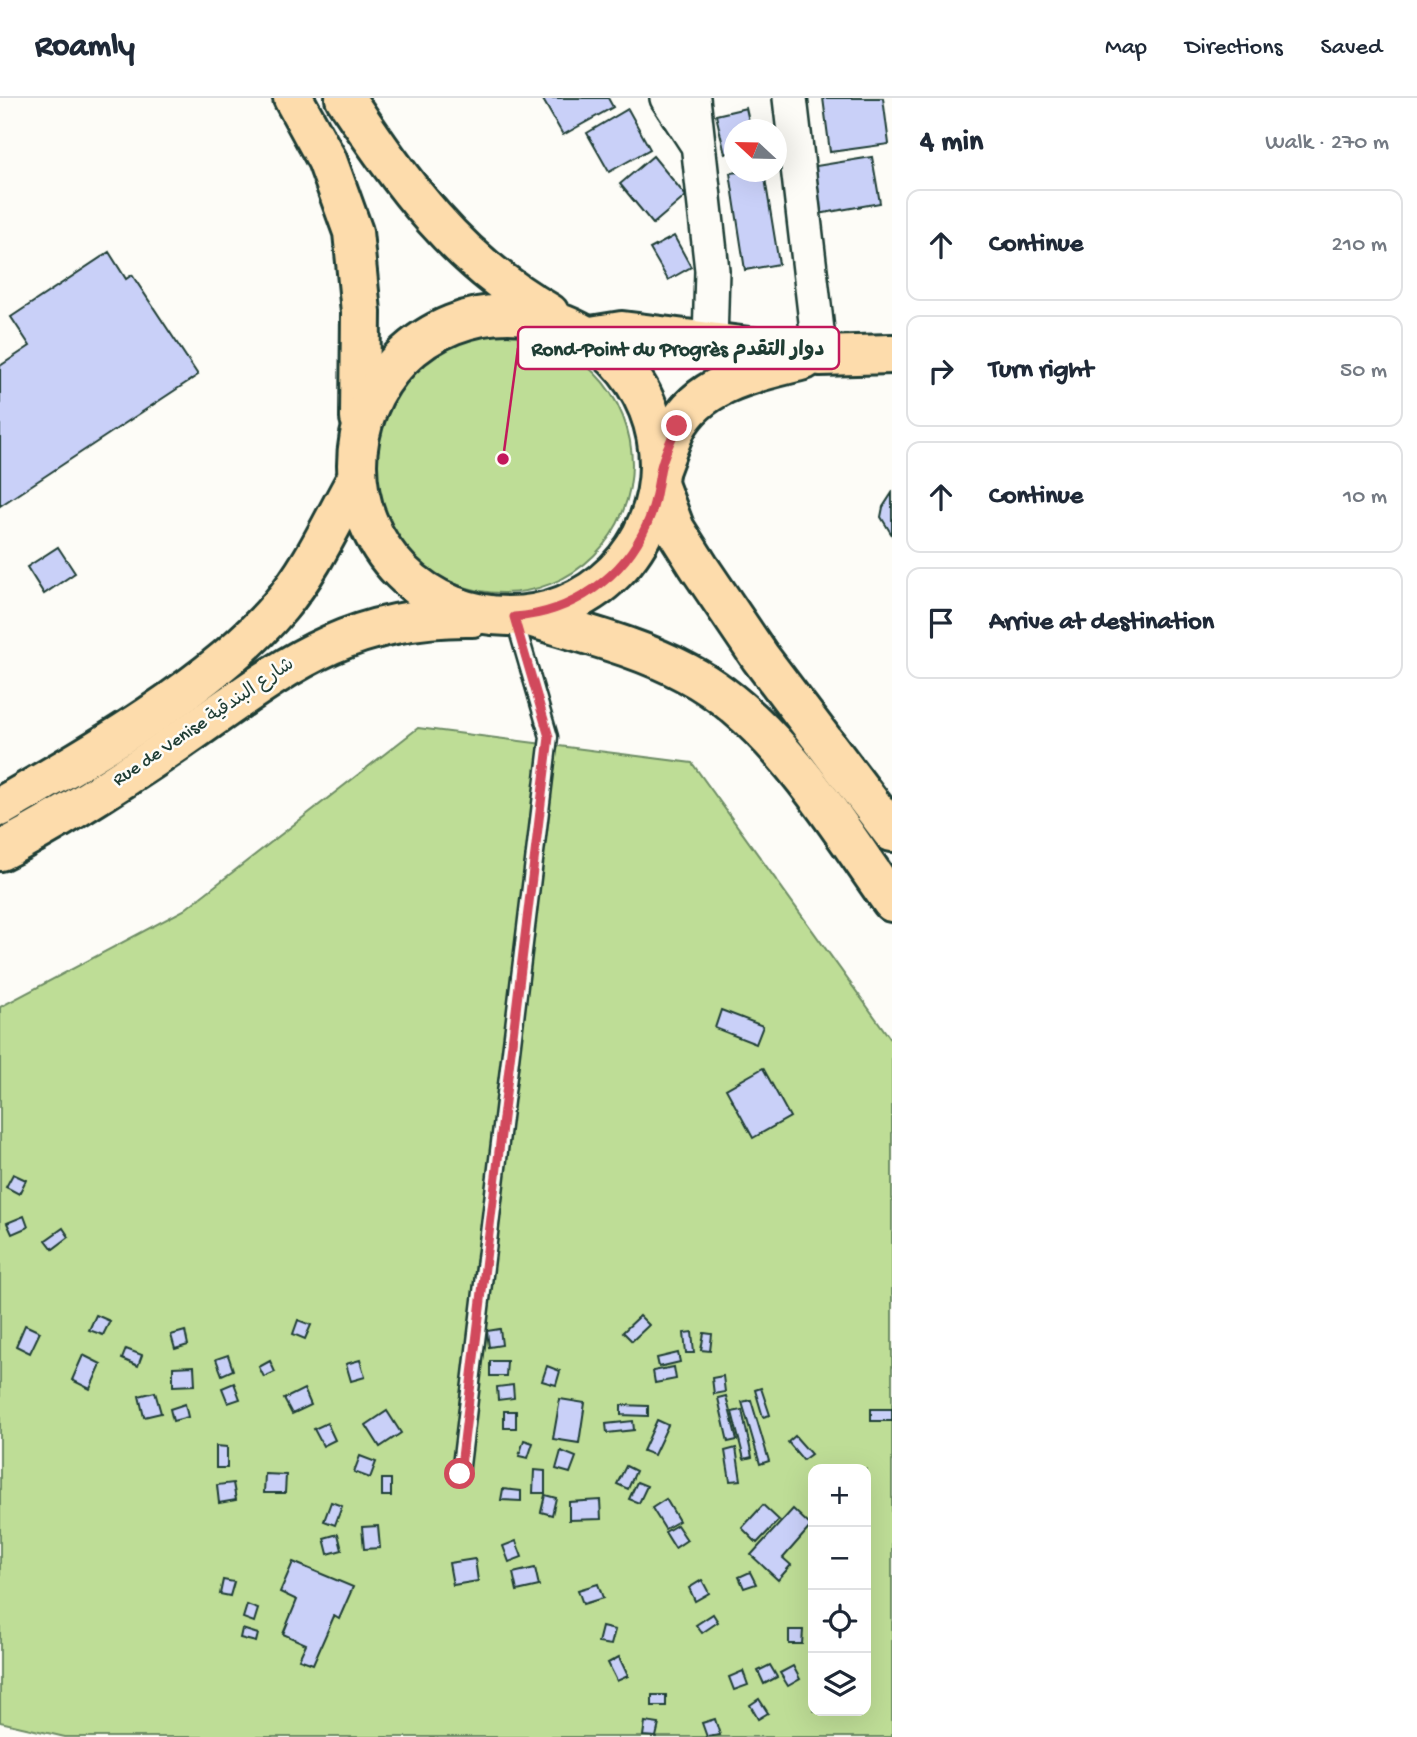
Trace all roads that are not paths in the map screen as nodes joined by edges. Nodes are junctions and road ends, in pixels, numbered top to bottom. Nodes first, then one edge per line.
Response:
1 (293, 98) edge
2 (345, 98) edge
3 (667, 98) edge
4 (693, 98) edge
5 (790, 98) edge
6 (700, 149) junction
7 (581, 331) junction
8 (710, 342) junction
9 (892, 354) edge
10 (820, 356) junction
11 (360, 429) junction
12 (659, 477) junction
13 (357, 478) junction
14 (514, 617) junction
15 (0, 807) edge
16 (892, 832) edge
17 (0, 851) edge
18 (892, 902) edge
19 (460, 1474) dead end

1 - 11 main road
2 - 7 main road
3 - 6 street
4 - 6 street
5 - 10 street
6 - 8 street
7 - 8 main road
7 - 11 main road
7 - 12 main road
8 - 10 main road
9 - 10 main road
10 - 12 main road
11 - 13 main road
12 - 14 main road
12 - 16 main road
13 - 14 main road
13 - 15 main road, Rue de Venise شارع البندقية
14 - 17 main road, Rue de Venise شارع البندقية
14 - 18 main road
14 - 19 lane

